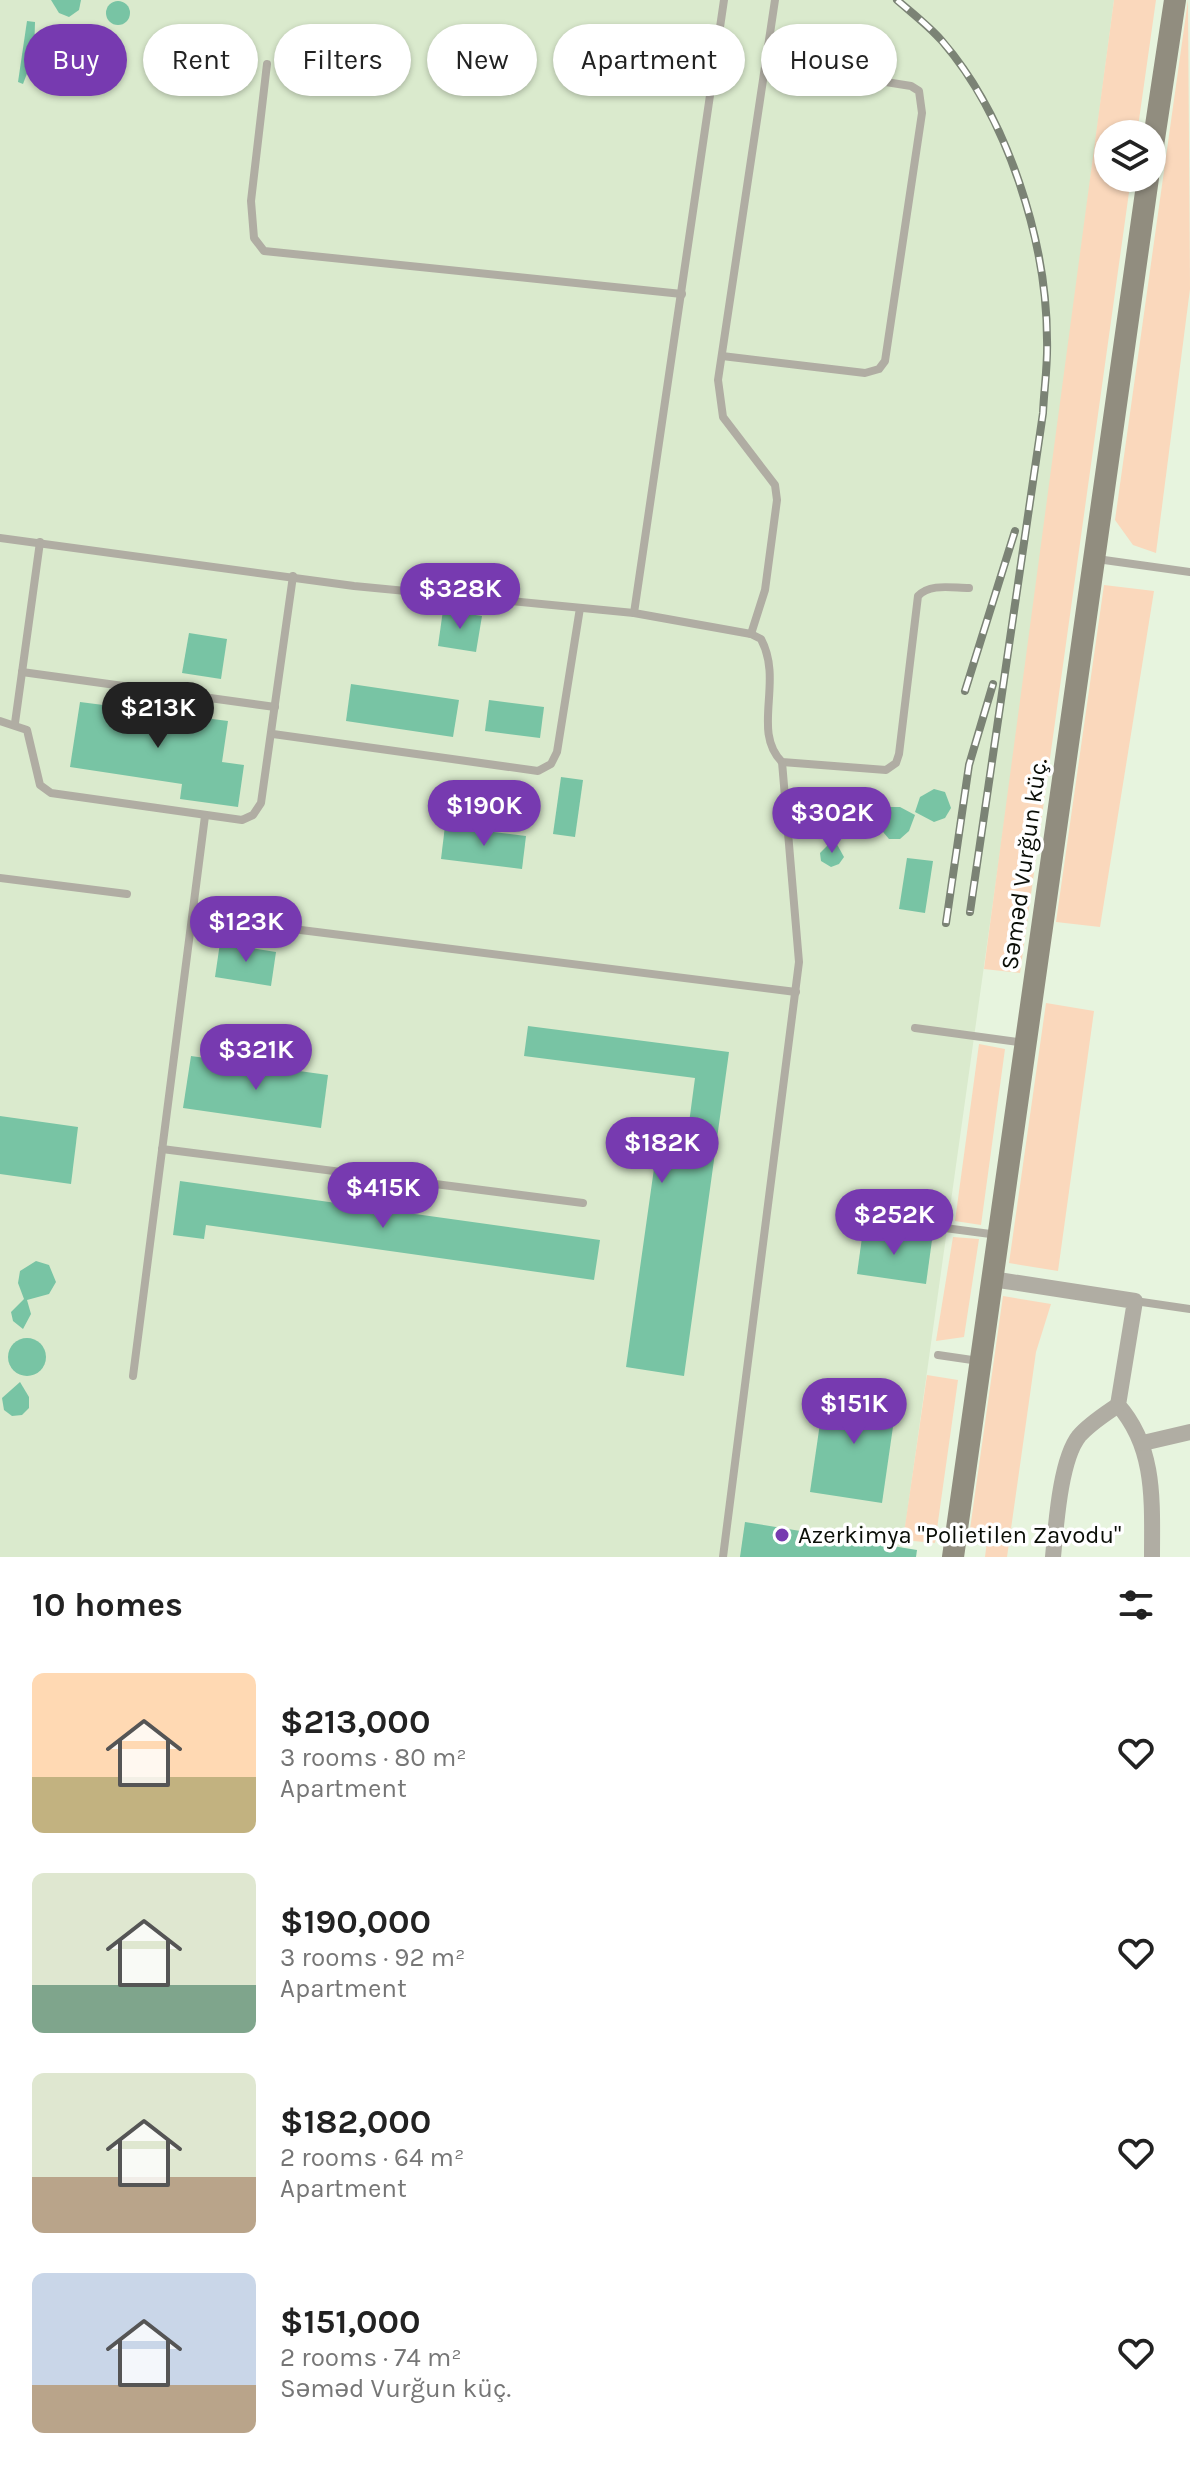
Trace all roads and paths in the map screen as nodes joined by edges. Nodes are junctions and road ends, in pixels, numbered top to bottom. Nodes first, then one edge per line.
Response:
1 (724, 0) edge
2 (775, 0) edge
3 (1175, 0) edge
4 (772, 24) edge
5 (267, 64) dead end
6 (897, 84) edge
7 (761, 96) edge
8 (1157, 120) edge
9 (1146, 192) edge
10 (682, 294) junction
11 (722, 356) junction
12 (0, 538) edge
13 (40, 542) junction
14 (1093, 558) junction
15 (1190, 572) edge
16 (293, 576) junction
17 (969, 588) dead end
18 (580, 608) junction
19 (634, 613) junction
20 (751, 634) junction
21 (22, 672) junction
22 (275, 707) junction
23 (0, 721) edge
24 (15, 723) junction
25 (273, 734) junction
26 (782, 762) junction
27 (205, 816) junction
28 (0, 878) edge
29 (127, 894) dead end
30 (237, 922) dead end
31 (796, 992) junction
32 (915, 1028) dead end
33 (1026, 1043) junction
34 (162, 1149) junction
35 (583, 1203) dead end
36 (869, 1218) dead end
37 (999, 1235) junction
38 (992, 1279) junction
39 (1135, 1301) junction
40 (1190, 1309) edge
41 (938, 1355) dead end
42 (980, 1361) junction
43 (133, 1376) dead end
44 (1118, 1405) junction
45 (1190, 1432) edge
46 (1143, 1443) junction
47 (723, 1557) edge
48 (953, 1557) edge
49 (1053, 1557) edge
50 (1152, 1557) edge

1 - 10 lane
2 - 4 lane
3 - 8 main road
5 - 10 lane
6 - 11 lane
7 - 11 lane
9 - 14 main road, Səməd Vurğun küç.
10 - 19 lane
11 - 20 lane
12 - 13 lane
13 - 16 lane
13 - 21 lane
14 - 15 lane
14 - 33 main road, Səməd Vurğun küç.
16 - 18 lane
16 - 22 lane
17 - 26 lane
18 - 19 lane
18 - 25 lane
19 - 20 lane
20 - 26 lane
21 - 22 lane
21 - 24 lane
22 - 25 lane
23 - 24 lane
24 - 27 lane
25 - 27 lane
26 - 31 lane
27 - 34 lane
28 - 29 lane
30 - 31 lane
31 - 47 lane
32 - 33 lane
33 - 37 main road, Səməd Vurğun küç.
34 - 35 lane
34 - 43 lane
36 - 37 lane
37 - 38 main road, Səməd Vurğun küç.
38 - 39 street
38 - 42 main road, Səməd Vurğun küç.
39 - 40 lane
39 - 44 street
41 - 42 lane
42 - 48 main road, Səməd Vurğun küç.
44 - 46 street
44 - 49 street
45 - 46 street
46 - 50 street

